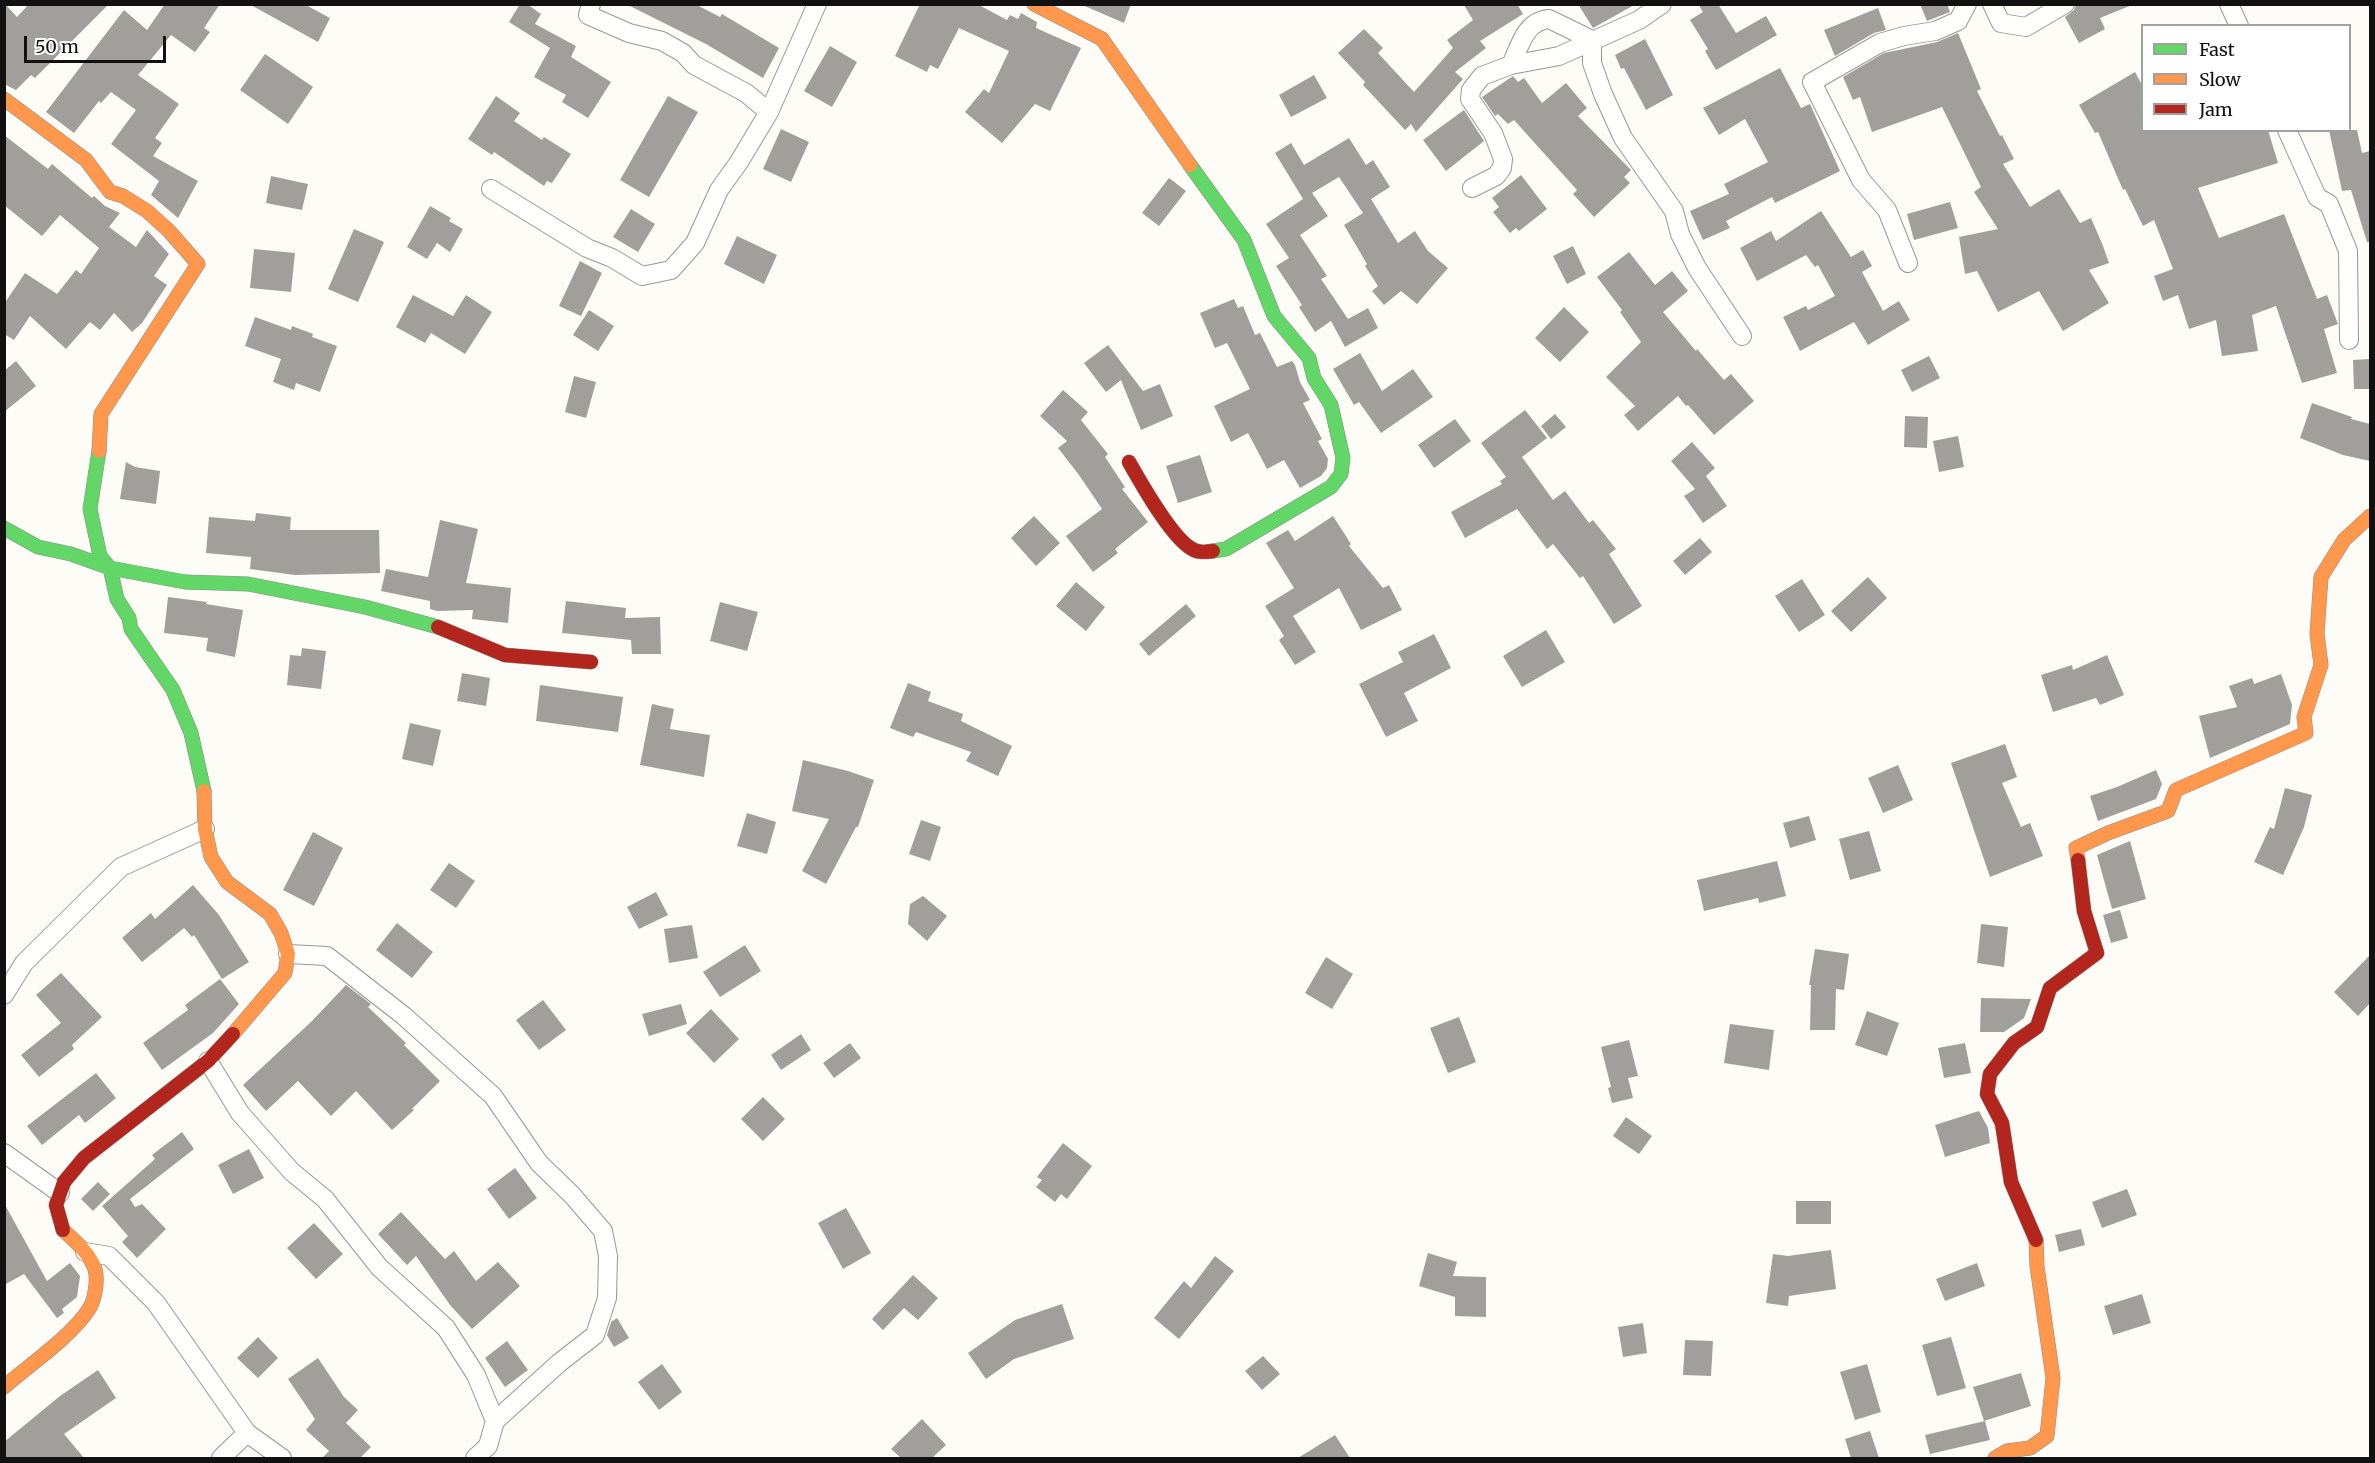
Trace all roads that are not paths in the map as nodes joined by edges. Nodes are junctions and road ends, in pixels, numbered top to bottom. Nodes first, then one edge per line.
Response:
1 (591, 4) edge
2 (817, 4) edge
3 (1034, 4) edge
4 (1662, 4) edge
5 (1967, 4) edge
6 (1992, 4) edge
7 (2065, 4) edge
8 (2229, 4) edge
9 (2238, 24) edge
10 (1592, 40) junction
11 (1511, 66) junction
12 (4, 99) edge
13 (769, 112) junction
14 (2288, 132) edge
15 (1472, 188) dead end
16 (491, 189) dead end
17 (1908, 263) dead end
18 (1742, 336) dead end
19 (2349, 340) dead end
20 (1130, 462) dead end
21 (2370, 516) edge
22 (4, 528) edge
23 (110, 568) junction
24 (591, 662) dead end
25 (205, 829) junction
26 (288, 954) junction
27 (4, 995) edge
28 (208, 1061) junction
29 (4, 1153) edge
30 (60, 1193) junction
31 (85, 1252) junction
32 (4, 1387) edge
33 (495, 1421) junction
34 (247, 1432) junction
35 (221, 1458) edge
36 (282, 1458) edge
37 (475, 1458) edge
38 (1995, 1458) edge

1 - 13 street
2 - 13 street
3 - 20 street
4 - 10 street
5 - 17 street
6 - 7 street
8 - 9 street
10 - 11 street
10 - 11 street
10 - 18 street
11 - 15 street
12 - 23 street
13 - 16 street
14 - 19 street
21 - 38 street
22 - 23 street
23 - 24 street
23 - 25 street
25 - 26 street
25 - 27 street
26 - 28 street
26 - 33 street
28 - 30 street
28 - 33 street
29 - 30 street
30 - 31 street
31 - 32 street
31 - 34 street
33 - 37 street
34 - 35 street
34 - 36 street

